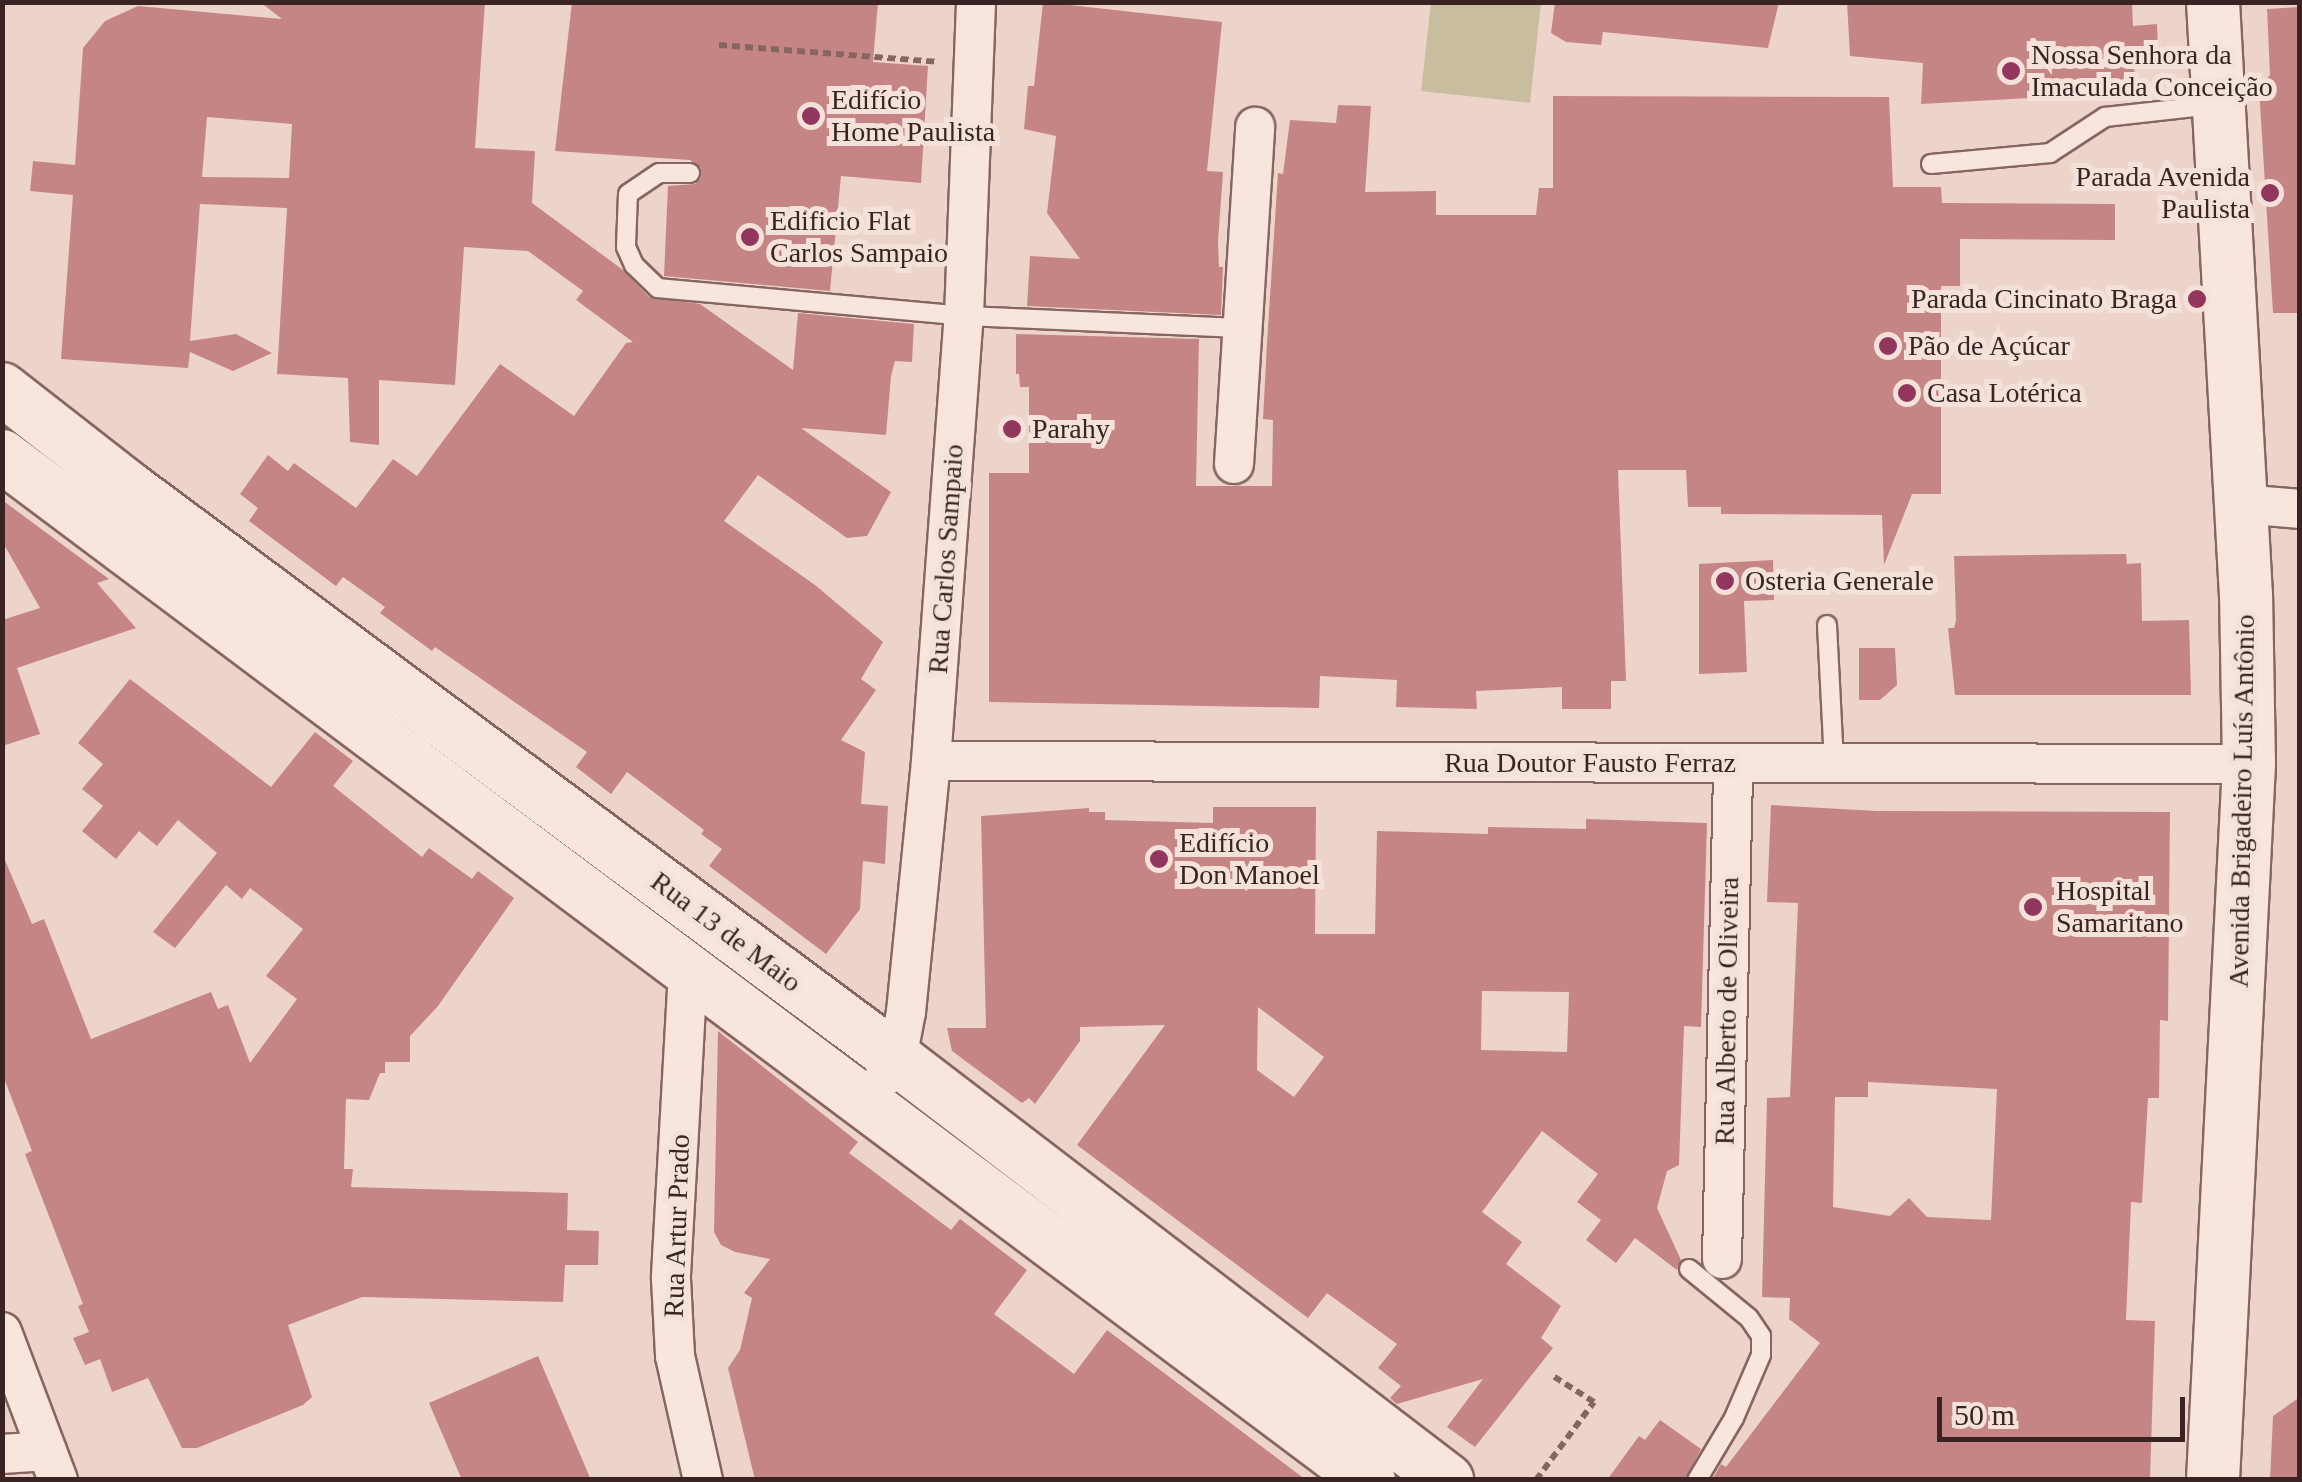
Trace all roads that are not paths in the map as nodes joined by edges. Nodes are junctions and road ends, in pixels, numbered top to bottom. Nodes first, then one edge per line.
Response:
1 (976, 2) edge
2 (2213, 2) edge
3 (2219, 105) junction
4 (1255, 127) dead end
5 (1931, 164) dead end
6 (690, 173) dead end
7 (964, 316) junction
8 (1242, 328) junction
9 (2, 388) edge
10 (2, 456) edge
11 (1234, 464) dead end
12 (2241, 504) junction
13 (2300, 508) edge
14 (1827, 625) dead end
15 (931, 761) junction
16 (1733, 763) junction
17 (1834, 764) junction
18 (2249, 764) junction
19 (688, 971) junction
20 (896, 1059) junction
21 (866, 1103) junction
22 (1706, 1264) joint
23 (2, 1332) edge
24 (2, 1454) edge
25 (53, 1465) edge
26 (1382, 1468) edge
27 (703, 1480) edge
28 (1447, 1480) edge
29 (1697, 1480) edge
30 (2212, 1480) edge

1 - 7 street, Rua Carlos Sampaio
2 - 3 main road, Avenida Brigadeiro Luís Antônio
3 - 5 lane
3 - 12 main road, Avenida Brigadeiro Luís Antônio
4 - 8 street
6 - 7 lane
7 - 8 lane
7 - 15 street, Rua Carlos Sampaio
8 - 11 street
9 - 20 main road, Rua 13 de Maio
10 - 19 main road, Rua 13 de Maio
12 - 13 street
12 - 18 main road, Avenida Brigadeiro Luís Antônio
14 - 17 lane
15 - 16 street, Rua Doutor Fausto Ferraz
15 - 20 street, Rua Carlos Sampaio
16 - 17 street, Rua Doutor Fausto Ferraz
16 - 22 street, Rua Alberto de Oliveira
17 - 18 street, Rua Doutor Fausto Ferraz
18 - 30 main road, Avenida Brigadeiro Luís Antônio
19 - 21 main road, Rua 13 de Maio
19 - 27 street, Rua Artur Prado
20 - 21 street, Rua Carlos Sampaio
20 - 26 main road, Rua 13 de Maio
21 - 26 main road, Rua 13 de Maio
22 - 29 lane
23 - 25 street
24 - 25 street
26 - 28 main road, Rua 13 de Maio

